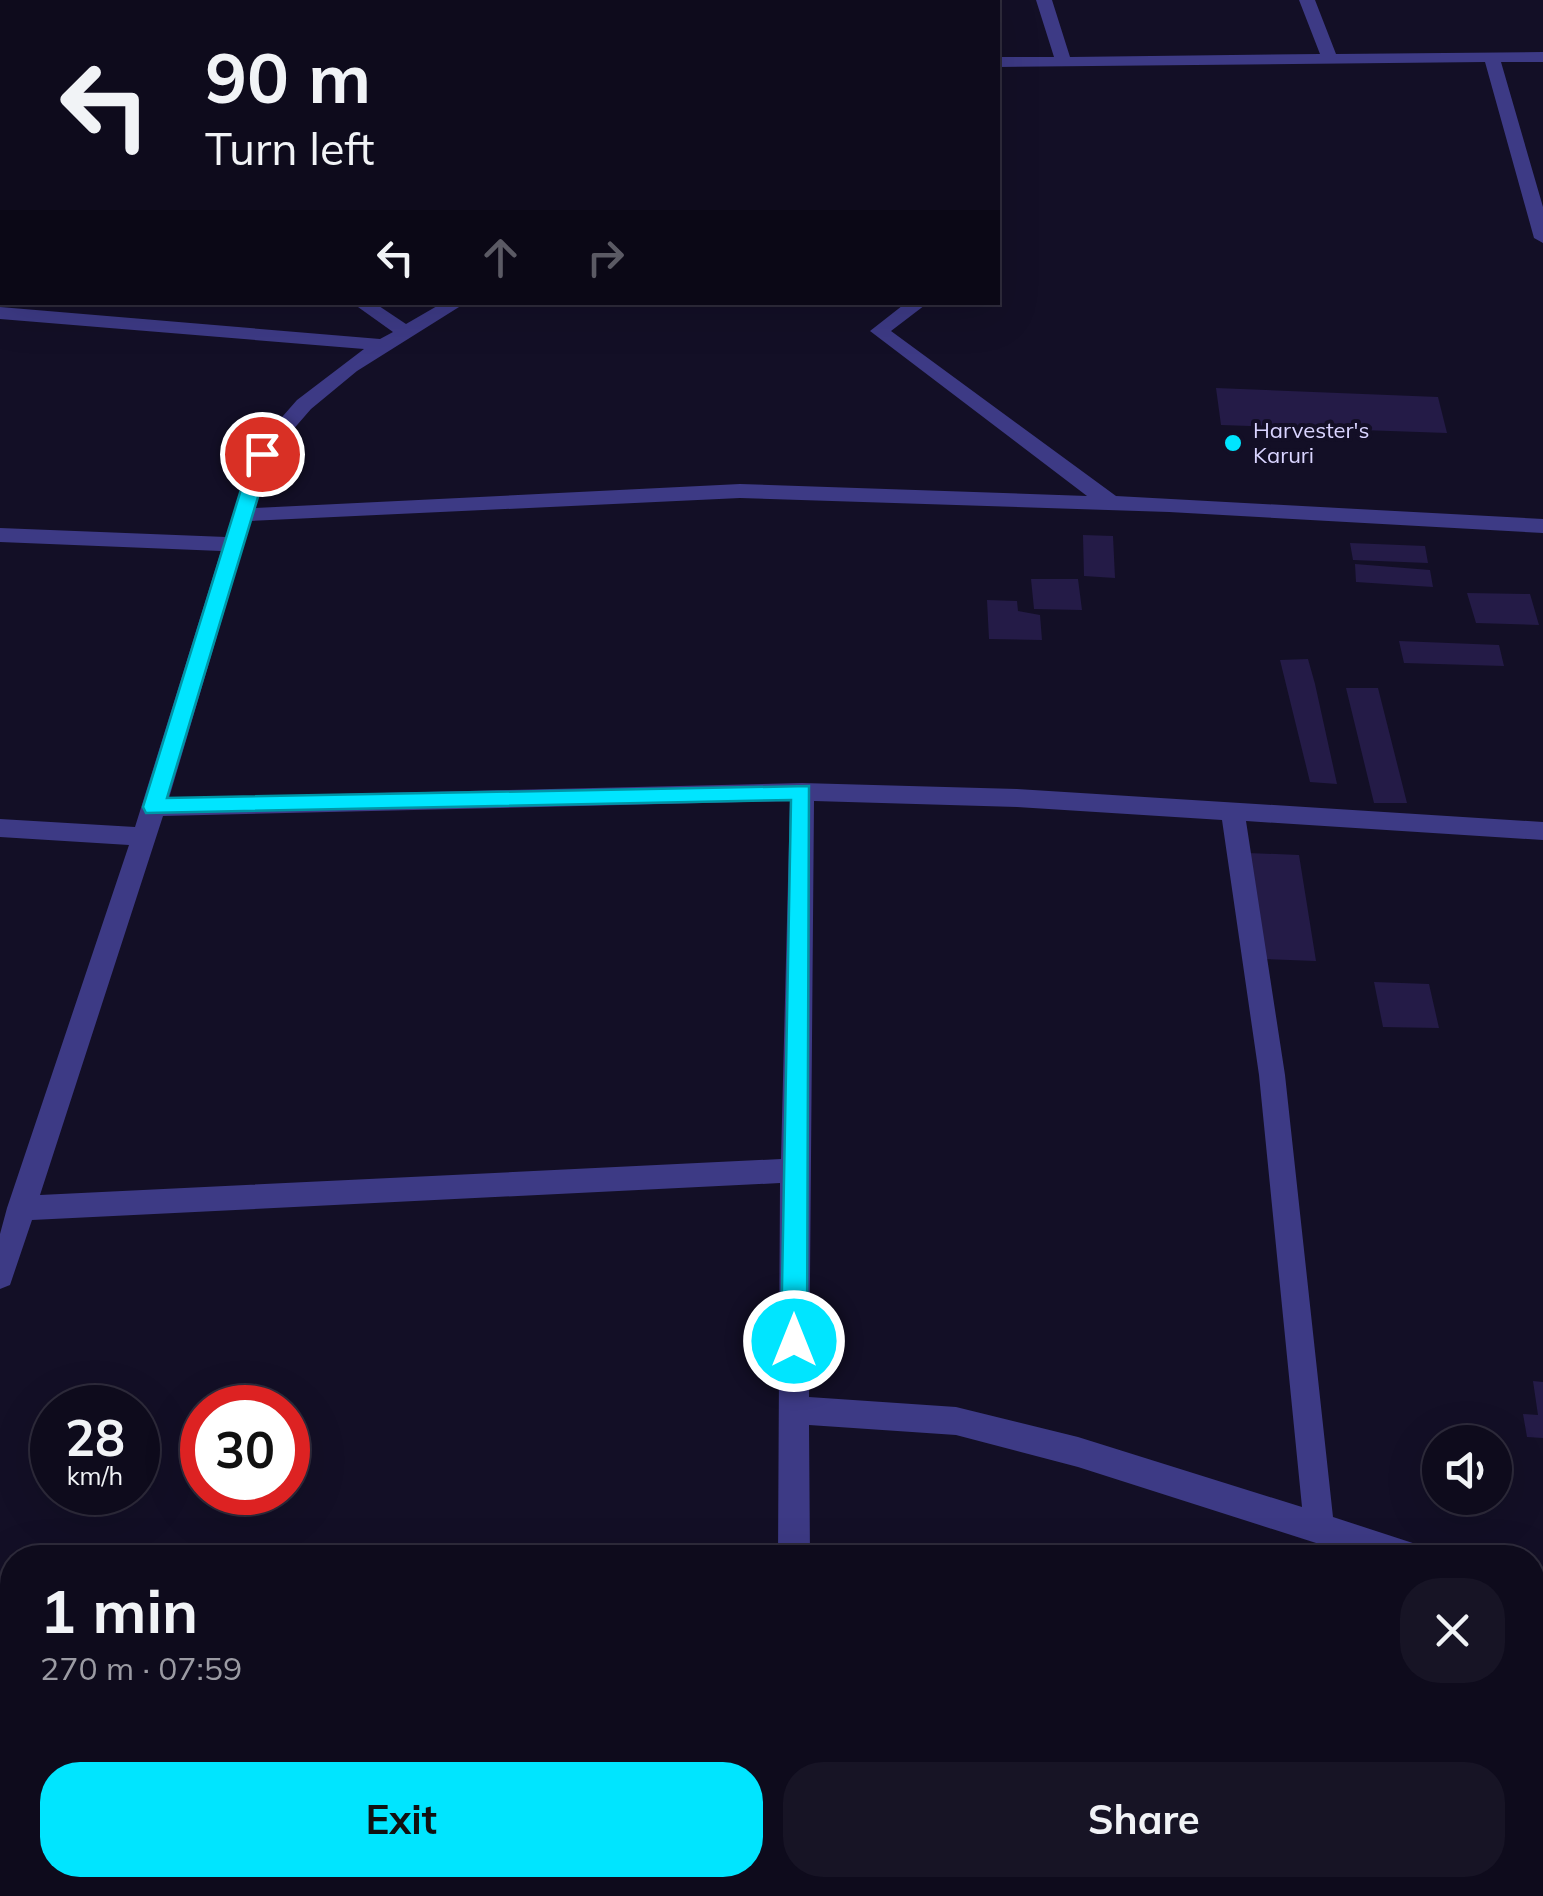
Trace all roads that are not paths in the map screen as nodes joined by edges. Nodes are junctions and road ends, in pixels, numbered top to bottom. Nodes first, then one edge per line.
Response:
1 (1044, 0) edge
2 (1307, 0) edge
3 (1543, 56) edge
4 (1492, 57) junction
5 (1329, 58) junction
6 (1063, 59) junction
7 (1000, 62) edge
8 (1520, 158) junction
9 (1543, 158) edge
10 (1543, 238) edge
11 (365, 305) edge
12 (453, 305) edge
13 (916, 305) edge
14 (0, 313) edge
15 (406, 332) junction
16 (384, 345) junction
17 (1111, 503) junction
18 (243, 516) junction
19 (1543, 526) edge
20 (0, 536) edge
21 (234, 544) junction
22 (802, 792) junction
23 (154, 807) junction
24 (1233, 812) junction
25 (0, 828) edge
26 (1543, 831) edge
27 (144, 836) junction
28 (794, 1170) junction
29 (11, 1221) edge
30 (0, 1276) edge
31 (794, 1410) junction
32 (1320, 1526) junction
33 (794, 1545) edge
34 (1376, 1545) edge

1 - 6 street
2 - 5 street
3 - 4 street
4 - 5 street
4 - 8 street
5 - 6 street
6 - 7 street
8 - 9 street
8 - 10 street
11 - 15 street
12 - 15 street
13 - 17 street
14 - 16 street
15 - 16 street
16 - 18 street
17 - 18 street
17 - 19 street
18 - 21 street
20 - 21 street
21 - 23 street
22 - 23 street
22 - 24 street
22 - 28 street
23 - 27 street
24 - 26 street
24 - 32 street
25 - 27 street
27 - 29 street
28 - 29 street
28 - 31 street
29 - 30 street
31 - 32 street
31 - 33 street
32 - 34 street

